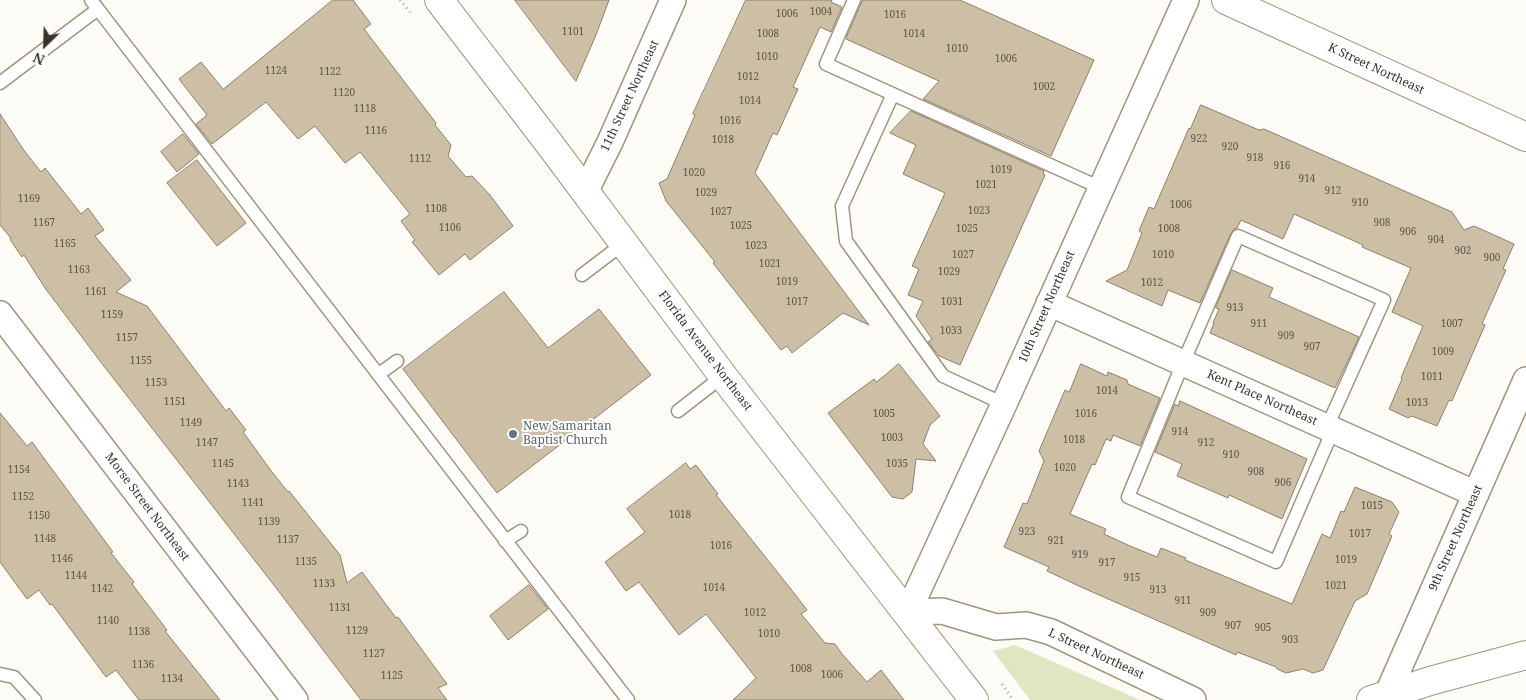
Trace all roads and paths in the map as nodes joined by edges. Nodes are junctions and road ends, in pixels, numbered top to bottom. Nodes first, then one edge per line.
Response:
1 (439, 0) edge
2 (673, 0) edge
3 (854, 0) edge
4 (1186, 0) edge
5 (1226, 0) edge
6 (95, 4) edge
7 (0, 83) edge
8 (893, 94) junction
9 (1526, 137) edge
10 (1101, 188) junction
11 (585, 192) junction
12 (624, 243) junction
13 (582, 275) dead end
14 (1049, 303) junction
15 (0, 314) edge
16 (397, 361) dead end
17 (1182, 362) junction
18 (379, 374) junction
19 (723, 376) junction
20 (1526, 380) edge
21 (1004, 404) junction
22 (678, 411) dead end
23 (1330, 429) junction
24 (1476, 494) junction
25 (521, 530) dead end
26 (505, 541) junction
27 (908, 612) junction
28 (1526, 655) edge
29 (0, 674) edge
30 (1379, 698) edge
31 (34, 700) edge
32 (295, 700) edge
33 (628, 700) edge
34 (974, 700) edge
35 (1193, 700) edge

1 - 11 main road, Florida Avenue Northeast
2 - 11 street, 11th Street Northeast
3 - 8 lane
4 - 10 street, 10th Street Northeast
5 - 9 main road, K Street Northeast
6 - 7 lane
6 - 18 lane
8 - 10 lane
8 - 21 lane
10 - 14 street, 10th Street Northeast
11 - 12 main road, Florida Avenue Northeast
12 - 13 lane
12 - 19 main road, Florida Avenue Northeast
14 - 17 street, Kent Place Northeast
14 - 21 street, 10th Street Northeast
15 - 32 street, Morse Street Northeast
16 - 18 lane
17 - 23 street, Kent Place Northeast
17 - 23 lane
17 - 23 lane
18 - 26 lane
19 - 22 lane
19 - 27 main road, Florida Avenue Northeast
20 - 24 street, 9th Street Northeast
21 - 27 street, 10th Street Northeast
23 - 24 street, Kent Place Northeast
24 - 30 street, 9th Street Northeast
25 - 26 lane
26 - 33 lane
27 - 34 main road, Florida Avenue Northeast
27 - 35 street, L Street Northeast
28 - 30 main road
29 - 31 lane

